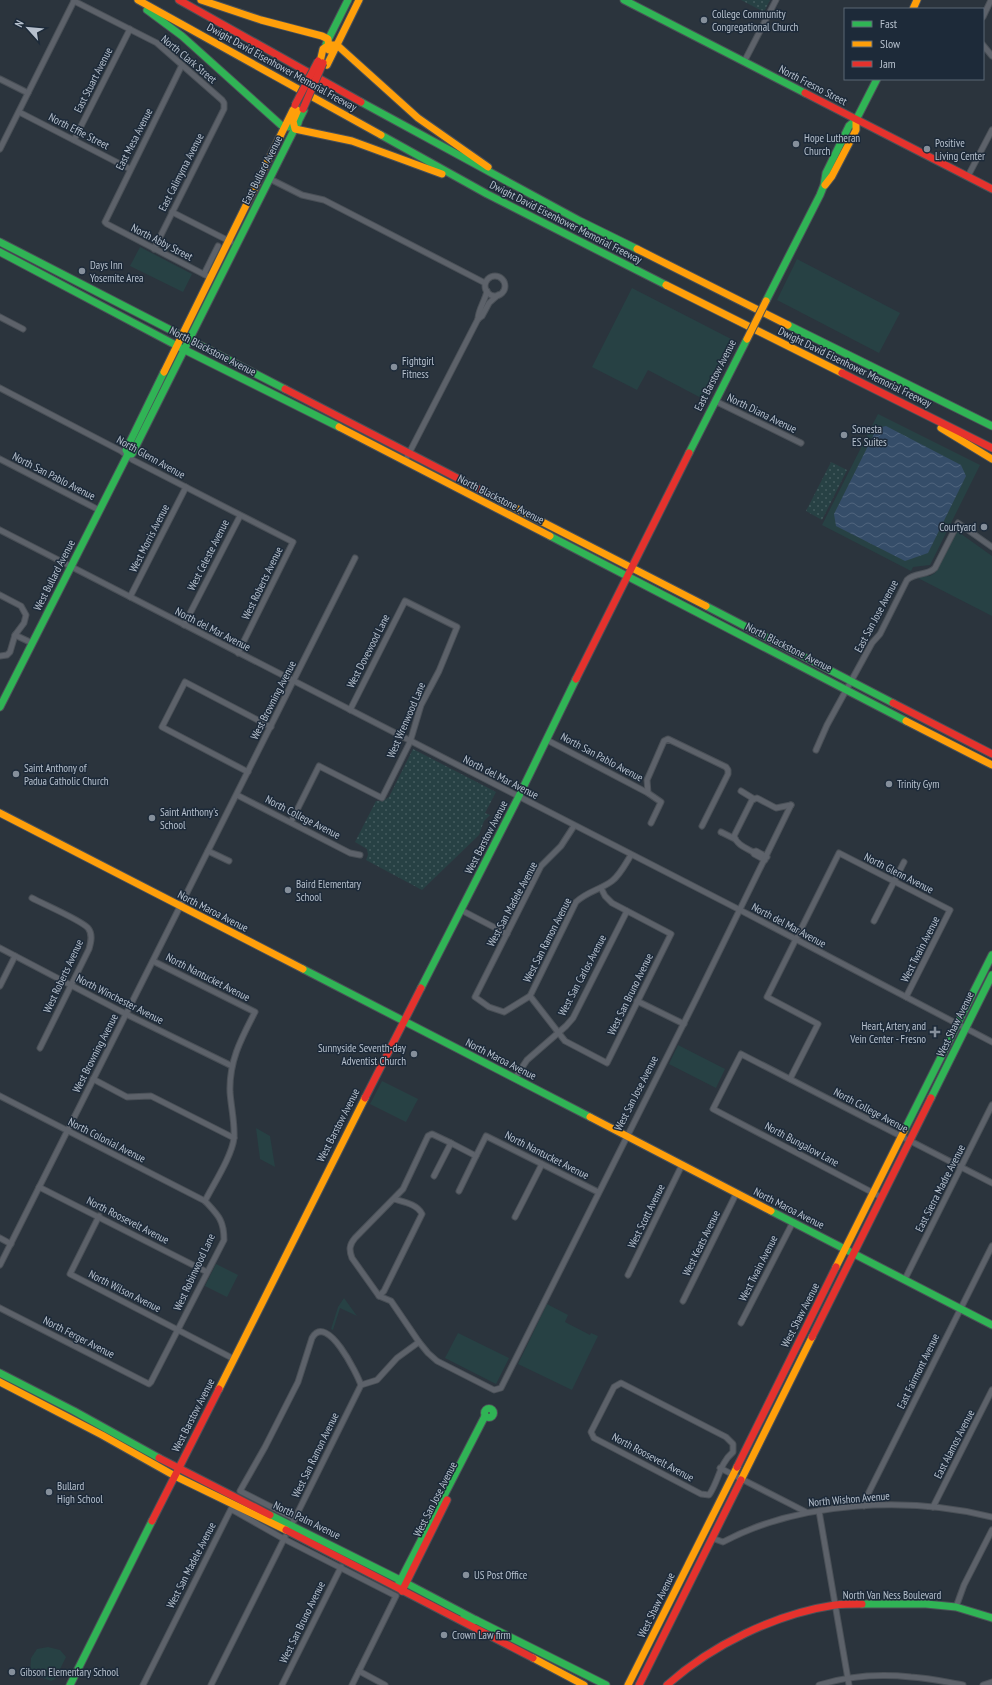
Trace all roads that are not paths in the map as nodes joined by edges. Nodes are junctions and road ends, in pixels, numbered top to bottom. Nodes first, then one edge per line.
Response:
1 (132, 0) edge
2 (138, 0) edge
3 (178, 0) edge
4 (201, 0) edge
5 (348, 0) edge
6 (359, 0) edge
7 (624, 0) edge
8 (776, 0) edge
9 (992, 0) edge
10 (74, 1) edge
11 (635, 2) edge
12 (984, 15) edge
13 (130, 30) junction
14 (329, 45) junction
15 (984, 46) edge
16 (992, 56) edge
17 (744, 62) junction
18 (322, 63) junction
19 (182, 65) junction
20 (0, 79) edge
21 (876, 80) edge
22 (28, 93) junction
23 (224, 103) joint
24 (300, 108) junction
25 (19, 112) junction
26 (856, 120) junction
27 (294, 125) junction
28 (992, 130) edge
29 (74, 140) junction
30 (0, 149) edge
31 (130, 169) junction
32 (968, 176) junction
33 (270, 179) junction
34 (513, 186) junction
35 (992, 189) edge
36 (487, 194) junction
37 (172, 212) junction
38 (105, 222) joint
39 (229, 241) junction
40 (0, 242) edge
41 (237, 245) junction
42 (218, 246) dead end
43 (154, 249) junction
44 (0, 252) edge
45 (204, 274) junction
46 (211, 278) junction
47 (485, 283) junction
48 (487, 291) junction
49 (498, 295) junction
50 (0, 317) edge
51 (478, 319) junction
52 (23, 329) dead end
53 (182, 335) junction
54 (190, 339) junction
55 (177, 345) junction
56 (185, 350) junction
57 (226, 371) junction
58 (898, 380) junction
59 (0, 388) edge
60 (284, 389) junction
61 (151, 396) junction
62 (891, 397) junction
63 (285, 400) junction
64 (715, 401) junction
65 (322, 408) junction
66 (992, 421) edge
67 (992, 426) edge
68 (141, 437) junction
69 (800, 443) dead end
70 (992, 448) edge
71 (409, 453) junction
72 (127, 455) junction
73 (0, 459) edge
74 (992, 459) edge
75 (405, 461) junction
76 (186, 487) junction
77 (99, 510) junction
78 (240, 516) junction
79 (0, 530) edge
80 (293, 542) joint
81 (992, 547) edge
82 (355, 558) dead end
83 (71, 567) junction
84 (631, 568) junction
85 (627, 576) junction
86 (0, 595) edge
87 (130, 597) junction
88 (405, 601) joint
89 (184, 625) junction
90 (725, 627) junction
91 (15, 635) junction
92 (772, 640) junction
93 (32, 643) junction
94 (238, 653) junction
95 (0, 656) edge
96 (294, 682) junction
97 (851, 682) junction
98 (847, 690) junction
99 (0, 707) edge
100 (350, 710) junction
101 (271, 727) junction
102 (546, 740) junction
103 (410, 742) junction
104 (816, 750) dead end
105 (992, 754) edge
106 (992, 765) edge
107 (248, 772) junction
108 (741, 791) dead end
109 (648, 793) junction
110 (237, 795) junction
111 (518, 798) junction
112 (754, 799) junction
113 (0, 813) edge
114 (291, 822) junction
115 (650, 822) dead end
116 (574, 826) junction
117 (702, 826) dead end
118 (721, 832) dead end
119 (735, 839) junction
120 (208, 851) junction
121 (631, 855) junction
122 (360, 856) dead end
123 (766, 858) junction
124 (229, 861) dead end
125 (904, 862) dead end
126 (894, 881) junction
127 (601, 888) junction
128 (32, 898) dead end
129 (180, 906) junction
130 (460, 910) junction
131 (740, 910) junction
132 (950, 910) joint
133 (627, 911) junction
134 (874, 921) dead end
135 (507, 934) junction
136 (795, 940) junction
137 (0, 948) edge
138 (992, 955) edge
139 (15, 956) junction
140 (153, 961) junction
141 (992, 975) edge
142 (71, 985) junction
143 (0, 986) edge
144 (530, 996) junction
145 (475, 997) joint
146 (906, 997) junction
147 (637, 1001) junction
148 (126, 1014) junction
149 (403, 1022) junction
150 (684, 1024) junction
151 (958, 1024) junction
152 (965, 1028) junction
153 (558, 1033) junction
154 (992, 1042) edge
155 (40, 1048) dead end
156 (232, 1066) junction
157 (515, 1078) junction
158 (92, 1079) junction
159 (790, 1079) junction
160 (0, 1096) edge
161 (992, 1105) edge
162 (713, 1109) joint
163 (67, 1131) junction
164 (626, 1136) junction
165 (901, 1137) junction
166 (234, 1138) junction
167 (909, 1141) junction
168 (451, 1143) junction
169 (476, 1156) junction
170 (542, 1164) junction
171 (682, 1165) junction
172 (961, 1167) junction
173 (434, 1176) dead end
174 (992, 1183) edge
175 (39, 1187) junction
176 (459, 1191) dead end
177 (598, 1192) junction
178 (873, 1193) junction
179 (736, 1194) junction
180 (881, 1197) junction
181 (394, 1199) junction
182 (204, 1202) junction
183 (99, 1216) junction
184 (515, 1217) dead end
185 (793, 1222) junction
186 (0, 1238) edge
187 (11, 1244) junction
188 (992, 1246) edge
189 (845, 1249) junction
190 (853, 1253) junction
191 (0, 1265) edge
192 (207, 1272) junction
193 (628, 1275) dead end
194 (905, 1279) junction
195 (379, 1296) junction
196 (683, 1301) dead end
197 (0, 1308) edge
198 (960, 1309) junction
199 (741, 1323) dead end
200 (992, 1325) edge
201 (178, 1330) junction
202 (419, 1342) junction
203 (234, 1358) junction
204 (0, 1373) edge
205 (0, 1382) edge
206 (149, 1384) joint
207 (361, 1385) junction
208 (992, 1390) edge
209 (58, 1402) junction
210 (54, 1410) junction
211 (487, 1417) dead end
212 (720, 1468) junction
213 (179, 1469) junction
214 (733, 1475) junction
215 (175, 1476) junction
216 (741, 1479) junction
217 (864, 1506) junction
218 (933, 1507) junction
219 (819, 1511) junction
220 (806, 1512) junction
221 (992, 1517) edge
222 (292, 1525) junction
223 (992, 1530) edge
224 (712, 1538) junction
225 (284, 1539) junction
226 (688, 1565) junction
227 (341, 1567) junction
228 (403, 1581) junction
229 (398, 1591) junction
230 (420, 1600) junction
231 (835, 1605) junction
232 (956, 1607) junction
233 (677, 1609) junction
234 (992, 1618) edge
235 (476, 1620) junction
236 (359, 1671) junction
237 (848, 1678) junction
238 (992, 1682) edge
239 (70, 1685) edge
240 (142, 1685) edge
241 (211, 1685) edge
242 (282, 1685) edge
243 (352, 1685) edge
244 (385, 1685) edge
245 (584, 1685) edge
246 (606, 1685) edge
247 (628, 1685) edge
248 (639, 1685) edge
249 (667, 1685) edge
250 (819, 1685) edge
251 (849, 1685) edge
252 (963, 1685) edge
253 (984, 1685) edge

1 - 27 main road
2 - 36 main road, Dwight David Eisenhower Memorial Freeway
3 - 34 main road, Dwight David Eisenhower Memorial Freeway
4 - 14 main road
5 - 14 main road
6 - 14 main road
7 - 11 main road, North Fresno Street
8 - 17 street
9 - 12 street
10 - 13 street, North Clark Street
10 - 22 street
11 - 17 main road, North Fresno Street
13 - 19 street, North Clark Street
13 - 29 street, East Stuart Avenue
14 - 18 main road
14 - 18 main road
14 - 34 main road
15 - 16 street
17 - 26 main road, North Fresno Street
18 - 24 main road, bridge
19 - 23 street, North Clark Street
19 - 31 street, East Mesa Avenue
20 - 22 street
21 - 26 main road, East Barstow Avenue
22 - 25 street
23 - 37 street, East Calimyrna Avenue
24 - 27 main road
24 - 27 main road
25 - 29 street, North Effie Street
25 - 30 street
26 - 32 main road, North Fresno Street
26 - 64 main road, East Barstow Avenue, bridge
27 - 33 main road, East Bullard Avenue
27 - 36 main road
27 - 39 main road, East Bullard Avenue
28 - 32 street
29 - 31 street, North Effie Street
31 - 38 street, East Mesa Avenue
32 - 35 main road, North Fresno Street
33 - 41 main road, East Bullard Avenue
33 - 47 street
34 - 58 main road, Dwight David Eisenhower Memorial Freeway
36 - 62 main road, Dwight David Eisenhower Memorial Freeway
37 - 39 street
37 - 43 street, East Calimyrna Avenue
38 - 43 street, North Abby Street
39 - 41 street
39 - 46 main road, East Bullard Avenue
40 - 53 main road, North Blackstone Avenue
41 - 54 main road, East Bullard Avenue
42 - 45 street
43 - 45 street, North Abby Street
44 - 55 main road, North Blackstone Avenue
45 - 46 street, North Abby Street
46 - 53 main road, East Bullard Avenue
47 - 48 street
47 - 49 street
48 - 49 street
48 - 51 street
49 - 51 street
50 - 52 street
51 - 71 street
53 - 54 main road, North Blackstone Avenue
53 - 55 main road, East Bullard Avenue
54 - 56 main road, East Bullard Avenue
54 - 60 main road, North Blackstone Avenue
55 - 56 main road, North Blackstone Avenue
55 - 61 main road, West Bullard Avenue
56 - 57 main road, North Blackstone Avenue
56 - 68 main road, West Bullard Avenue
57 - 60 main road
57 - 63 main road, North Blackstone Avenue
58 - 66 main road
58 - 67 main road, Dwight David Eisenhower Memorial Freeway
59 - 72 street, North Glenn Avenue
60 - 65 main road, North Blackstone Avenue
61 - 68 main road
61 - 72 main road, West Bullard Avenue
62 - 70 main road, Dwight David Eisenhower Memorial Freeway
62 - 74 main road
63 - 65 main road
63 - 75 main road, North Blackstone Avenue
64 - 69 street, North Diana Avenue
64 - 84 main road, East Barstow Avenue
65 - 71 main road, North Blackstone Avenue
68 - 72 main road, West Bullard Avenue
71 - 75 street
71 - 84 main road, North Blackstone Avenue
72 - 76 street, North Glenn Avenue
72 - 77 main road, West Bullard Avenue
73 - 77 street, North San Pablo Avenue
75 - 85 main road, North Blackstone Avenue
76 - 78 street, North Glenn Avenue
76 - 87 street, West Morris Avenue
77 - 83 main road, West Bullard Avenue
78 - 80 street, North Glenn Avenue
78 - 89 street, West Celeste Avenue
79 - 83 street, North del Mar Avenue
80 - 94 street, West Roberts Avenue
81 - 97 street, East San Jose Avenue
82 - 96 street, West Browning Avenue
83 - 87 street, North del Mar Avenue
83 - 93 main road, West Bullard Avenue
84 - 85 main road, East Barstow Avenue
84 - 92 main road, North Blackstone Avenue
85 - 90 main road, North Blackstone Avenue
85 - 102 main road, West Barstow Avenue
86 - 91 street
87 - 89 street, North del Mar Avenue
88 - 100 street, West Dovewood Lane
88 - 103 street, West Wrenwood Lane
89 - 94 street, North del Mar Avenue
90 - 92 main road
90 - 98 main road, North Blackstone Avenue
91 - 93 street
91 - 95 street
92 - 97 main road, North Blackstone Avenue
93 - 99 main road, West Bullard Avenue
94 - 96 street, North del Mar Avenue
96 - 100 street, North del Mar Avenue
96 - 101 street, West Browning Avenue
97 - 98 street, East San Jose Avenue
97 - 105 main road, North Blackstone Avenue
98 - 104 street, East San Jose Avenue
98 - 106 main road, North Blackstone Avenue
100 - 103 street, North del Mar Avenue
101 - 107 street, West Browning Avenue
101 - 107 street
102 - 109 street, North San Pablo Avenue
102 - 111 main road, West Barstow Avenue
103 - 111 street, North del Mar Avenue
103 - 114 street, West Wrenwood Lane
107 - 110 street, West Browning Avenue
108 - 112 street
109 - 115 street
109 - 117 street
110 - 114 street, North College Avenue
110 - 120 street, West Browning Avenue
111 - 116 street, North del Mar Avenue
111 - 130 main road, West Barstow Avenue
112 - 119 street
112 - 123 street, West San Jose Avenue
113 - 129 main road, North Maroa Avenue
114 - 122 street, North College Avenue
116 - 121 street, North del Mar Avenue
116 - 135 street, West San Madele Avenue
118 - 119 street
119 - 123 street
120 - 124 street
120 - 129 street, West Browning Avenue
121 - 127 street, West San Ramon Avenue
121 - 131 street, North del Mar Avenue
123 - 131 street, West San Jose Avenue
125 - 126 street
126 - 132 street, North Glenn Avenue
126 - 134 street
126 - 136 street, North Glenn Avenue
127 - 133 street
127 - 144 street, West San Ramon Avenue
128 - 142 street, West Roberts Avenue
129 - 140 street, West Browning Avenue
129 - 149 main road, North Maroa Avenue
130 - 135 street
130 - 149 main road, West Barstow Avenue
131 - 136 street, North del Mar Avenue
131 - 150 street, West San Jose Avenue
132 - 146 street, West Twain Avenue
133 - 147 street, West San Bruno Avenue
133 - 153 street, West San Carlos Avenue
135 - 145 street, West San Madele Avenue
136 - 146 street, North del Mar Avenue
136 - 159 street
137 - 139 street, North Winchester Avenue
138 - 151 main road, West Shaw Avenue
139 - 142 street, North Winchester Avenue
139 - 143 street
140 - 148 street, West Browning Avenue
140 - 156 street, North Nantucket Avenue
141 - 152 main road, West Shaw Avenue
142 - 148 street, North Winchester Avenue
142 - 155 street, West Roberts Avenue
144 - 145 street, West San Ramon Avenue
144 - 153 street
146 - 151 street, North del Mar Avenue
147 - 150 street
147 - 153 street, West San Bruno Avenue
148 - 156 street, North Winchester Avenue
148 - 158 street, West Browning Avenue
149 - 157 main road, North Maroa Avenue
149 - 203 main road, West Barstow Avenue
150 - 164 street, West San Jose Avenue
151 - 152 street, North del Mar Avenue
151 - 165 main road, West Shaw Avenue
152 - 154 street, North del Mar Avenue
152 - 167 main road, West Shaw Avenue
153 - 157 street, West San Carlos Avenue
156 - 166 street
157 - 164 main road, North Maroa Avenue
158 - 163 street, West Browning Avenue
158 - 166 street
159 - 162 street, North College Avenue
159 - 165 street, North College Avenue
160 - 163 street, North Colonial Avenue
161 - 172 street, East Sierra Madre Avenue
162 - 178 street, North Bungalow Lane
163 - 175 street, West Browning Avenue
163 - 182 street, North Colonial Avenue
164 - 171 main road, North Maroa Avenue
164 - 177 street, West San Jose Avenue
165 - 167 street, North College Avenue
165 - 178 main road, West Shaw Avenue
166 - 182 street
167 - 172 street, North College Avenue
167 - 180 main road, West Shaw Avenue
168 - 169 street
168 - 173 street
168 - 181 street
169 - 170 street, North Nantucket Avenue
169 - 176 street
170 - 177 street, North Nantucket Avenue
170 - 184 street
171 - 179 main road, North Maroa Avenue
171 - 193 street, West Scott Avenue
172 - 174 street, North College Avenue
172 - 194 street, East Sierra Madre Avenue
175 - 183 street, North Roosevelt Avenue
175 - 187 street, West Browning Avenue
177 - 202 street, West San Jose Avenue
178 - 180 street, North Bungalow Lane
178 - 189 main road, West Shaw Avenue
179 - 185 main road, North Maroa Avenue
179 - 196 street, West Keats Avenue
180 - 190 main road, West Shaw Avenue
181 - 195 street
181 - 195 street
182 - 192 street, West Robinwood Lane
183 - 192 street, North Roosevelt Avenue
183 - 201 street, North Wilson Avenue
185 - 189 main road, North Maroa Avenue
185 - 199 street, West Twain Avenue
186 - 187 street
187 - 191 street, West Browning Avenue
188 - 198 street, East Fairmont Avenue
189 - 190 main road, North Maroa Avenue
189 - 214 main road, West Shaw Avenue
190 - 194 main road, North Maroa Avenue
190 - 216 main road, West Shaw Avenue
192 - 201 street, West Robinwood Lane
194 - 198 main road, North Maroa Avenue
195 - 202 street
197 - 206 street, North Ferger Avenue
198 - 200 main road, North Maroa Avenue
198 - 217 street, East Fairmont Avenue
201 - 203 street, North Wilson Avenue
201 - 206 street, West Robinwood Lane
202 - 207 street
203 - 213 main road, West Barstow Avenue
204 - 209 main road, North Palm Avenue
205 - 210 main road, North Palm Avenue
207 - 222 street, West San Ramon Avenue
207 - 222 street
208 - 218 street, East Alamos Avenue
209 - 210 main road
209 - 213 main road, North Palm Avenue
210 - 215 main road, North Palm Avenue
211 - 228 main road
212 - 212 street, North Roosevelt Avenue
212 - 214 street
213 - 215 main road, West Barstow Avenue
213 - 222 main road, North Palm Avenue
214 - 216 street
214 - 226 main road, West Shaw Avenue
215 - 222 main road, North Palm Avenue
215 - 239 main road, West Barstow Avenue
216 - 220 street
216 - 224 main road, West Shaw Avenue
217 - 218 street, North Wishon Avenue
217 - 219 street, North Wishon Avenue
218 - 221 street, North Wishon Avenue
219 - 220 street, North Wishon Avenue
219 - 231 street
220 - 224 street, North Wishon Avenue
222 - 225 street, West San Ramon Avenue
222 - 228 main road, North Palm Avenue
222 - 229 main road, North Palm Avenue
223 - 232 street
224 - 233 main road, West Shaw Avenue
225 - 227 street
225 - 240 street, West San Madele Avenue
225 - 241 street, West San Ramon Avenue
226 - 233 main road
226 - 247 main road, West Shaw Avenue
227 - 229 street
227 - 242 street, West San Bruno Avenue
228 - 229 main road
228 - 235 main road, North Palm Avenue
229 - 230 main road, North Palm Avenue
229 - 236 street
230 - 235 main road
230 - 245 main road, North Palm Avenue
231 - 232 main road, North Van Ness Boulevard
231 - 237 street
231 - 249 main road, North Van Ness Boulevard
232 - 234 main road, North Van Ness Boulevard
233 - 248 main road, West Shaw Avenue
235 - 246 main road, North Palm Avenue
236 - 243 street
236 - 244 street
237 - 250 street
237 - 251 street
237 - 252 street
238 - 253 street

